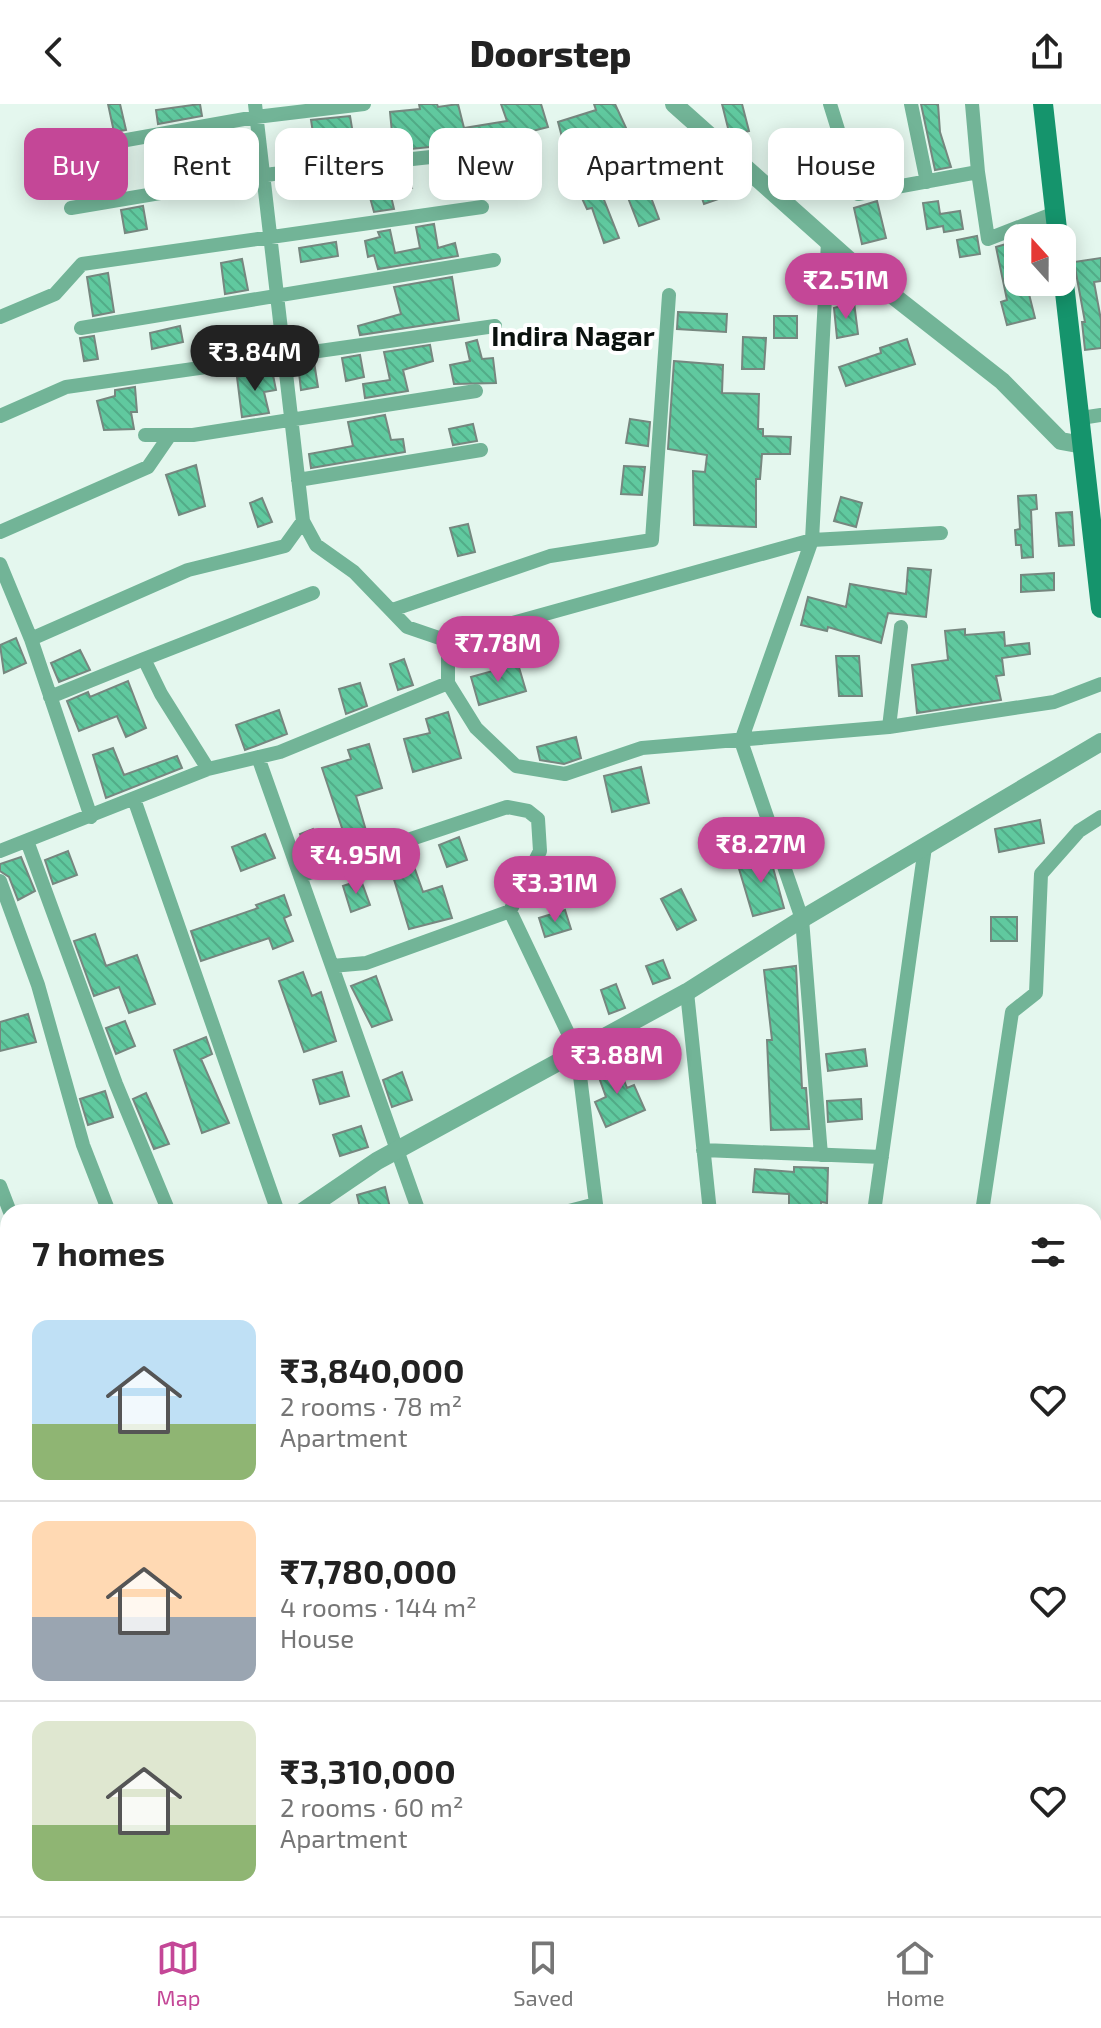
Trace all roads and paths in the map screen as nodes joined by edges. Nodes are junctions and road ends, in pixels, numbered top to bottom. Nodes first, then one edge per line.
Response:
1 (364, 104) edge
2 (674, 104) edge
3 (830, 104) edge
4 (911, 104) edge
5 (972, 104) edge
6 (1043, 104) edge
7 (256, 110) edge
8 (128, 137) edge
9 (429, 157) edge
10 (978, 172) junction
11 (263, 176) junction
12 (927, 182) junction
13 (482, 207) dead end
14 (71, 208) dead end
15 (1055, 213) junction
16 (1056, 224) edge
17 (270, 237) junction
18 (828, 242) junction
19 (494, 260) dead end
20 (669, 295) dead end
21 (1068, 296) edge
22 (277, 298) junction
23 (0, 317) edge
24 (495, 326) dead end
25 (81, 328) dead end
26 (283, 357) junction
27 (476, 391) dead end
28 (0, 416) edge
29 (1091, 416) edge
30 (291, 420) junction
31 (145, 435) dead end
32 (170, 435) junction
33 (1083, 445) junction
34 (481, 450) dead end
35 (298, 480) junction
36 (303, 521) junction
37 (0, 532) edge
38 (941, 533) dead end
39 (812, 540) junction
40 (0, 564) edge
41 (1100, 583) edge
42 (313, 593) dead end
43 (1101, 608) edge
44 (392, 610) junction
45 (901, 627) dead end
46 (31, 639) junction
47 (448, 641) junction
48 (144, 659) junction
49 (448, 683) junction
50 (1101, 684) edge
51 (50, 697) junction
52 (889, 727) junction
53 (741, 741) junction
54 (1101, 742) edge
55 (1101, 754) edge
56 (1079, 756) junction
57 (258, 757) junction
58 (208, 769) junction
59 (134, 799) junction
60 (91, 817) junction
61 (1101, 817) edge
62 (27, 841) junction
63 (925, 847) junction
64 (0, 851) edge
65 (300, 876) junction
66 (0, 881) edge
67 (510, 911) junction
68 (802, 919) junction
69 (332, 966) junction
70 (687, 992) junction
71 (577, 1052) junction
72 (397, 1150) junction
73 (703, 1150) junction
74 (821, 1155) junction
75 (882, 1157) junction
76 (106, 1204) edge
77 (166, 1204) edge
78 (275, 1204) edge
79 (314, 1204) edge
80 (416, 1204) edge
81 (596, 1204) edge
82 (709, 1204) edge
83 (875, 1204) edge
84 (983, 1204) edge

1 - 7 street
2 - 18 street
3 - 12 street
4 - 12 street
5 - 10 street
6 - 15 main road
7 - 8 street
7 - 11 street
9 - 11 street
10 - 12 street
10 - 15 street
11 - 14 street
11 - 17 street
13 - 17 street
15 - 16 main road
17 - 22 street
17 - 23 street
18 - 33 street
18 - 39 street
19 - 22 street
20 - 44 street
21 - 29 main road
22 - 25 street
22 - 26 street
24 - 26 street
26 - 28 street
26 - 30 street
27 - 30 street
29 - 33 main road
30 - 32 street
30 - 35 street
31 - 32 street
32 - 37 street
33 - 41 main road
34 - 35 street
35 - 36 street
36 - 44 street
36 - 46 street
38 - 39 street
39 - 47 street
39 - 53 street
40 - 46 street
41 - 43 main road
42 - 48 street
44 - 47 street
45 - 52 street
46 - 51 street
47 - 49 street
48 - 51 street
48 - 58 street
49 - 53 street
49 - 57 street
50 - 52 street
51 - 60 street
52 - 53 street
53 - 68 street
54 - 56 street
55 - 56 street
56 - 63 street
57 - 58 street
57 - 65 street
58 - 59 street
59 - 60 street
59 - 78 street
60 - 62 street
61 - 84 street
62 - 64 street
62 - 77 street
63 - 68 street
63 - 75 street
65 - 67 street
65 - 69 street
66 - 76 street
67 - 69 street
67 - 71 street
68 - 70 street
68 - 74 street
69 - 72 street
70 - 71 street
70 - 73 street
71 - 72 street
71 - 81 street
72 - 79 street
72 - 80 street
73 - 74 street
73 - 82 street
74 - 75 street
75 - 83 street

